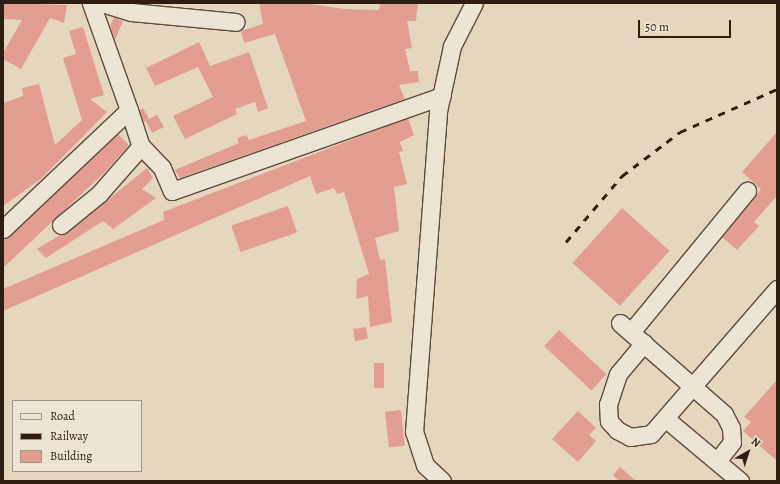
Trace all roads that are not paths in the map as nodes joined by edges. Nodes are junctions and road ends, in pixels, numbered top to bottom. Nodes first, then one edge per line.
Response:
1 (91, 3) edge
2 (102, 3) edge
3 (474, 3) edge
4 (236, 22) dead end
5 (442, 96) junction
6 (129, 110) junction
7 (141, 146) junction
8 (747, 192) dead end
9 (61, 225) dead end
10 (3, 229) edge
11 (777, 289) edge
12 (644, 343) junction
13 (692, 386) junction
14 (666, 419) junction
15 (717, 461) junction
16 (442, 481) edge
17 (740, 481) edge

1 - 6 street
2 - 4 street
3 - 5 street
5 - 7 street
5 - 16 street
6 - 7 street
6 - 10 street
7 - 9 street
8 - 12 street
11 - 13 street
12 - 13 street
12 - 14 street
13 - 14 street
13 - 15 street
14 - 15 street
15 - 17 street

